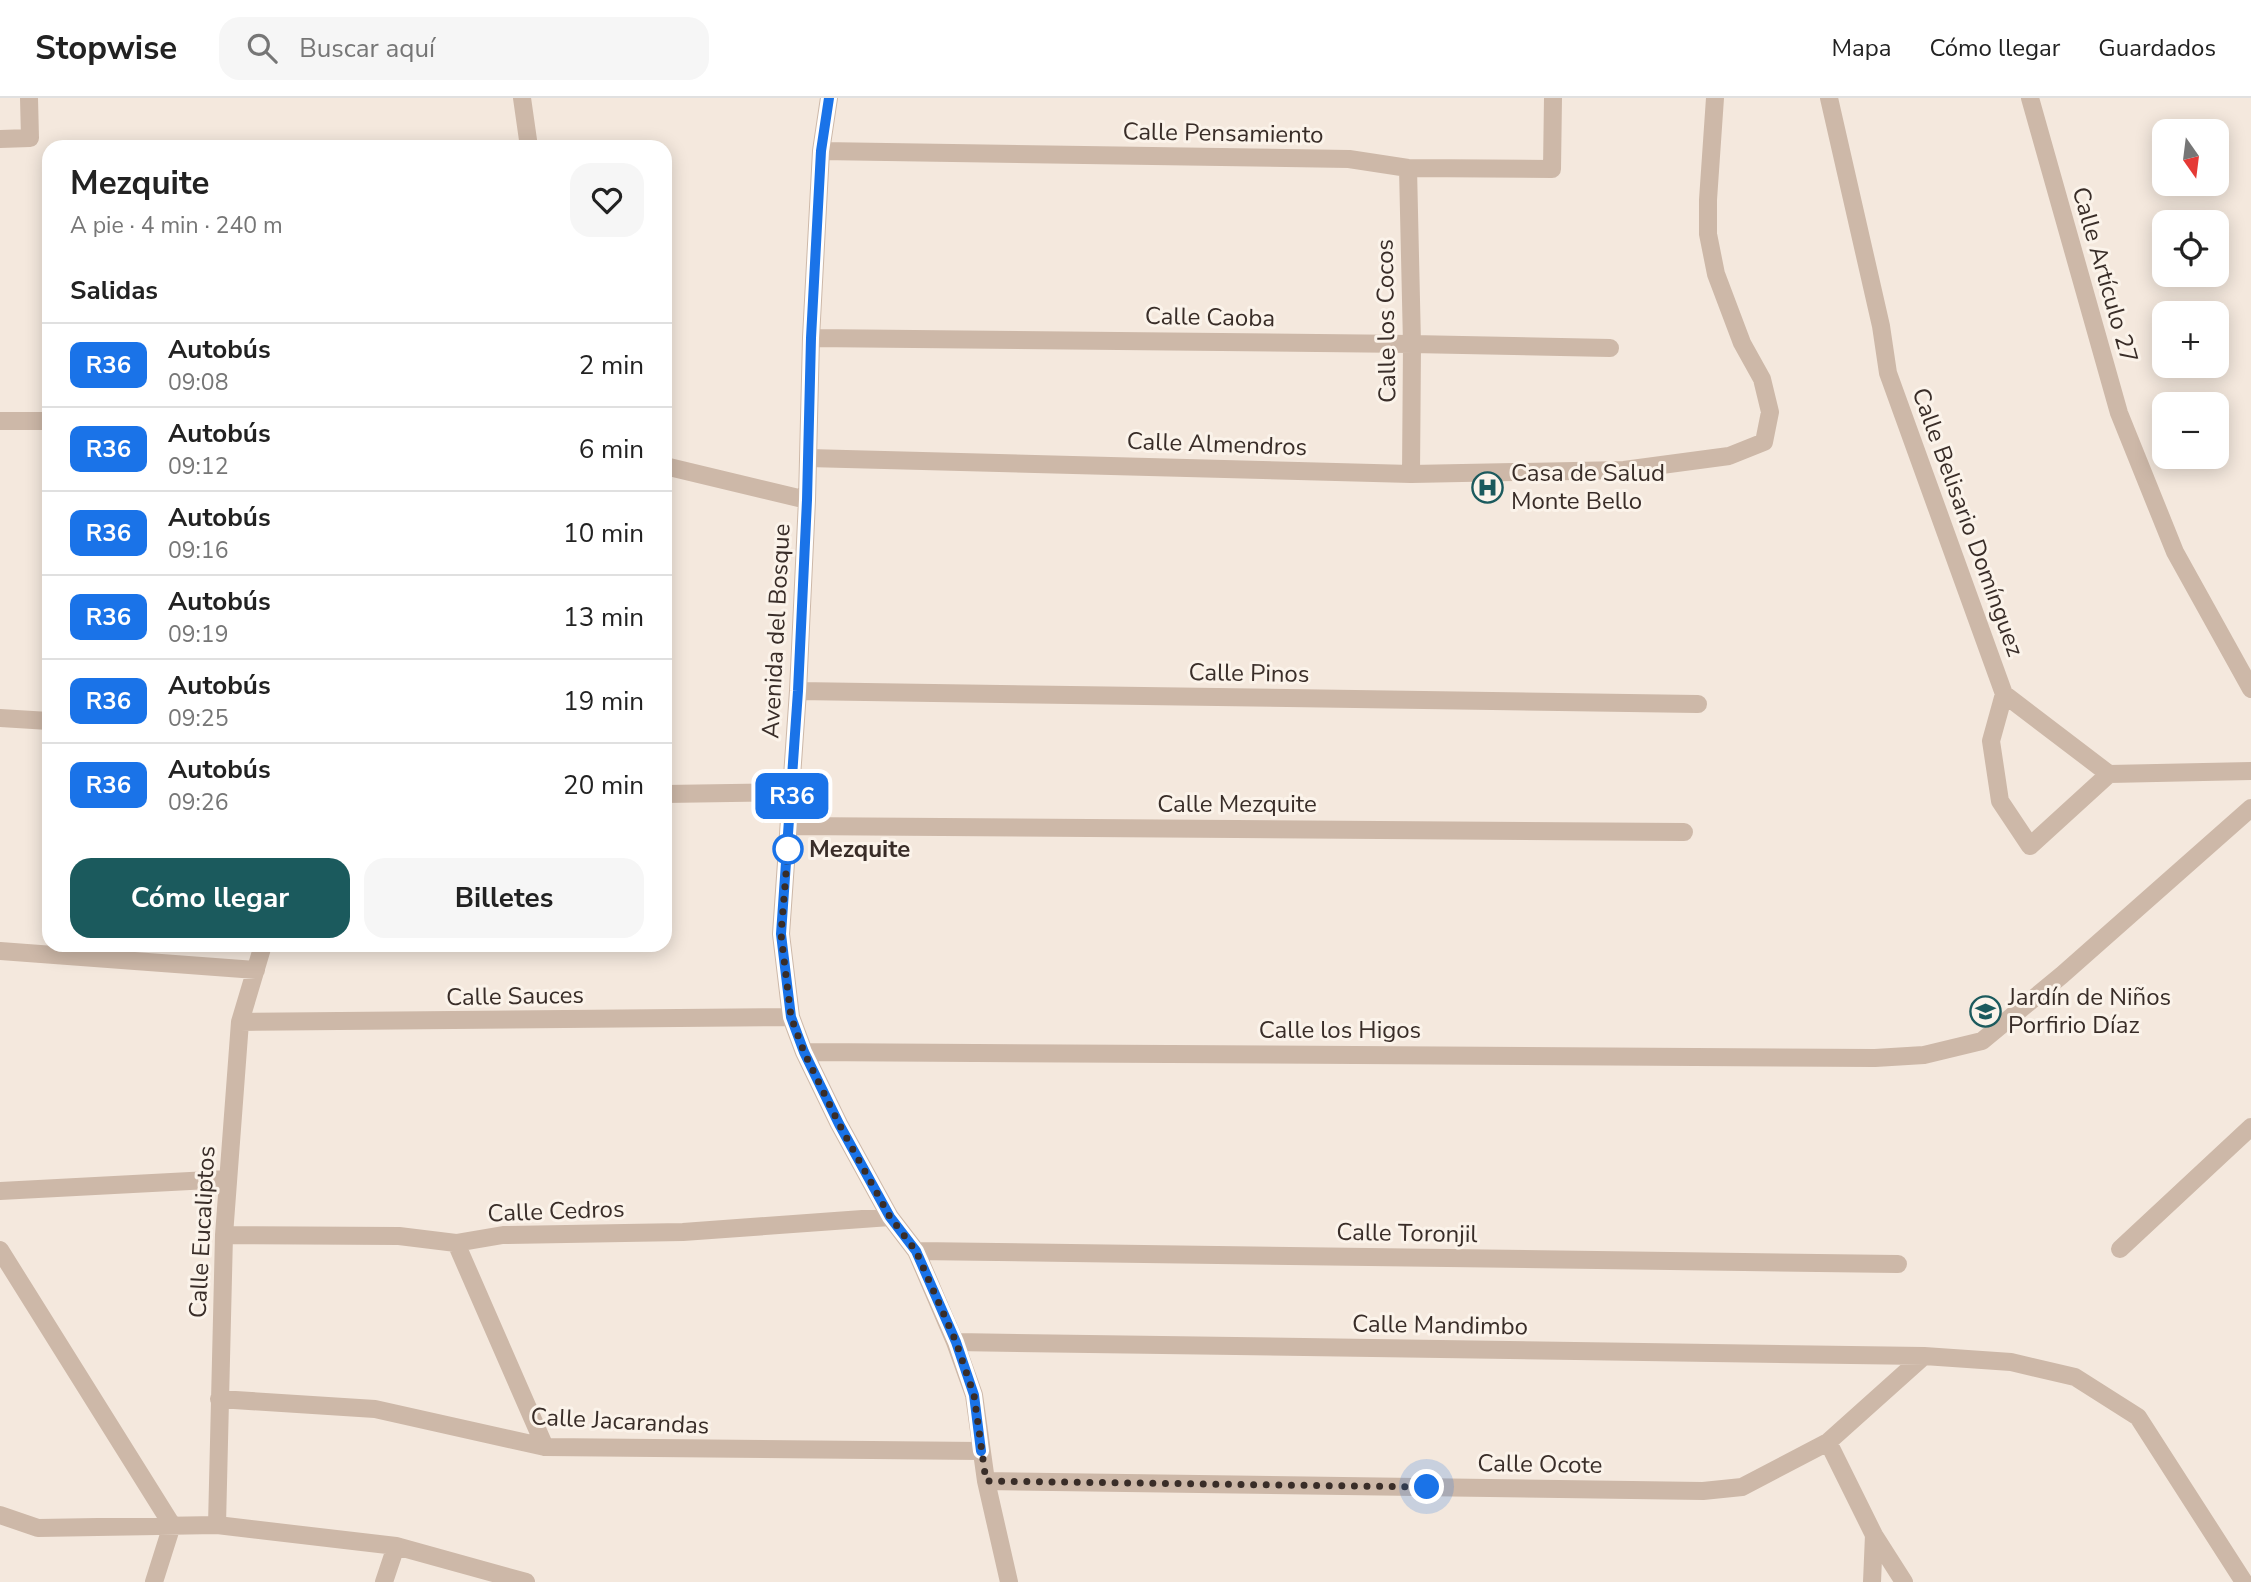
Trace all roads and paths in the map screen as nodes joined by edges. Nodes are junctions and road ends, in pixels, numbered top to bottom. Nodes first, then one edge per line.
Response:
1 (29, 98) edge
2 (522, 98) edge
3 (829, 98) edge
4 (1553, 98) edge
5 (1715, 98) edge
6 (1829, 98) edge
7 (2030, 98) edge
8 (0, 139) edge
9 (528, 140) edge
10 (821, 151) junction
11 (1408, 168) junction
12 (811, 338) junction
13 (1412, 344) junction
14 (1610, 348) dead end
15 (0, 421) edge
16 (42, 421) edge
17 (808, 458) junction
18 (672, 468) edge
19 (1410, 474) junction
20 (807, 500) junction
21 (2251, 689) edge
22 (798, 691) junction
23 (2004, 694) junction
24 (1698, 704) dead end
25 (0, 718) edge
26 (42, 721) edge
27 (2251, 771) edge
28 (2109, 774) junction
29 (792, 792) junction
30 (672, 794) edge
31 (2251, 808) edge
32 (790, 826) junction
33 (1684, 832) dead end
34 (0, 951) edge
35 (262, 952) edge
36 (256, 970) junction
37 (791, 1017) junction
38 (240, 1022) junction
39 (804, 1052) junction
40 (2251, 1127) edge
41 (228, 1179) junction
42 (0, 1191) edge
43 (890, 1217) junction
44 (224, 1235) junction
45 (456, 1242) junction
46 (2120, 1249) dead end
47 (0, 1250) edge
48 (916, 1251) junction
49 (1898, 1264) dead end
50 (956, 1342) junction
51 (1924, 1356) junction
52 (219, 1399) junction
53 (1828, 1442) junction
54 (545, 1447) junction
55 (981, 1451) junction
56 (986, 1481) junction
57 (0, 1515) edge
58 (172, 1525) junction
59 (217, 1525) junction
60 (1874, 1535) junction
61 (396, 1546) junction
62 (154, 1582) edge
63 (384, 1582) edge
64 (526, 1582) edge
65 (1009, 1582) edge
66 (1872, 1582) edge
67 (1904, 1582) edge
68 (2244, 1582) edge

1 - 8 street
2 - 9 street
3 - 10 street, Avenida del Bosque
4 - 11 street, Calle Pensamiento
5 - 19 street, Calle Almendros
6 - 23 street, Calle Belisario Domínguez
7 - 21 street, Calle Artículo 27
10 - 11 street, Calle Pensamiento
10 - 12 street, Avenida del Bosque
11 - 13 street, Calle los Cocos
12 - 13 street, Calle Caoba
12 - 17 street, Avenida del Bosque
13 - 14 street, Calle Caoba
13 - 19 street, Calle los Cocos
15 - 16 street
17 - 19 street, Calle Almendros
17 - 20 street, Avenida del Bosque
18 - 20 street
20 - 22 street, Avenida del Bosque
22 - 24 street, Calle Pinos
22 - 29 street, Avenida del Bosque
23 - 28 street, Calle Belisario Domínguez
23 - 28 street
25 - 26 street
27 - 28 street
29 - 30 street
29 - 32 street, Avenida del Bosque
31 - 39 street, Calle los Higos
32 - 33 street, Calle Mezquite
32 - 37 street, Avenida del Bosque
34 - 36 street
35 - 36 street, Calle Eucaliptos
36 - 38 street, Calle Eucaliptos
37 - 38 street, Calle Sauces
37 - 39 street, Avenida del Bosque
38 - 41 street, Calle Eucaliptos
39 - 43 street, Avenida del Bosque
40 - 46 street
41 - 42 street
41 - 44 street, Calle Eucaliptos
43 - 45 street, Calle Cedros
43 - 48 street, Avenida del Bosque
44 - 45 street, Calle Cedros
44 - 52 street, Calle Eucaliptos
45 - 54 street
47 - 58 street
48 - 49 street, Calle Toronjil
48 - 50 street, Avenida del Bosque
50 - 51 street, Calle Mandimbo
50 - 55 street, Avenida del Bosque
51 - 53 street, Calle Ocote
51 - 68 street, Calle Mandimbo
52 - 54 street, Calle Jacarandas
52 - 59 street, Calle Eucaliptos
53 - 56 street, Calle Ocote
53 - 60 street
54 - 55 street, Calle Jacarandas
55 - 56 street, Avenida del Bosque
56 - 65 street, Avenida del Bosque
57 - 58 street
58 - 59 street
58 - 62 street
59 - 61 street
60 - 66 street
60 - 67 street
61 - 63 street
61 - 64 street

